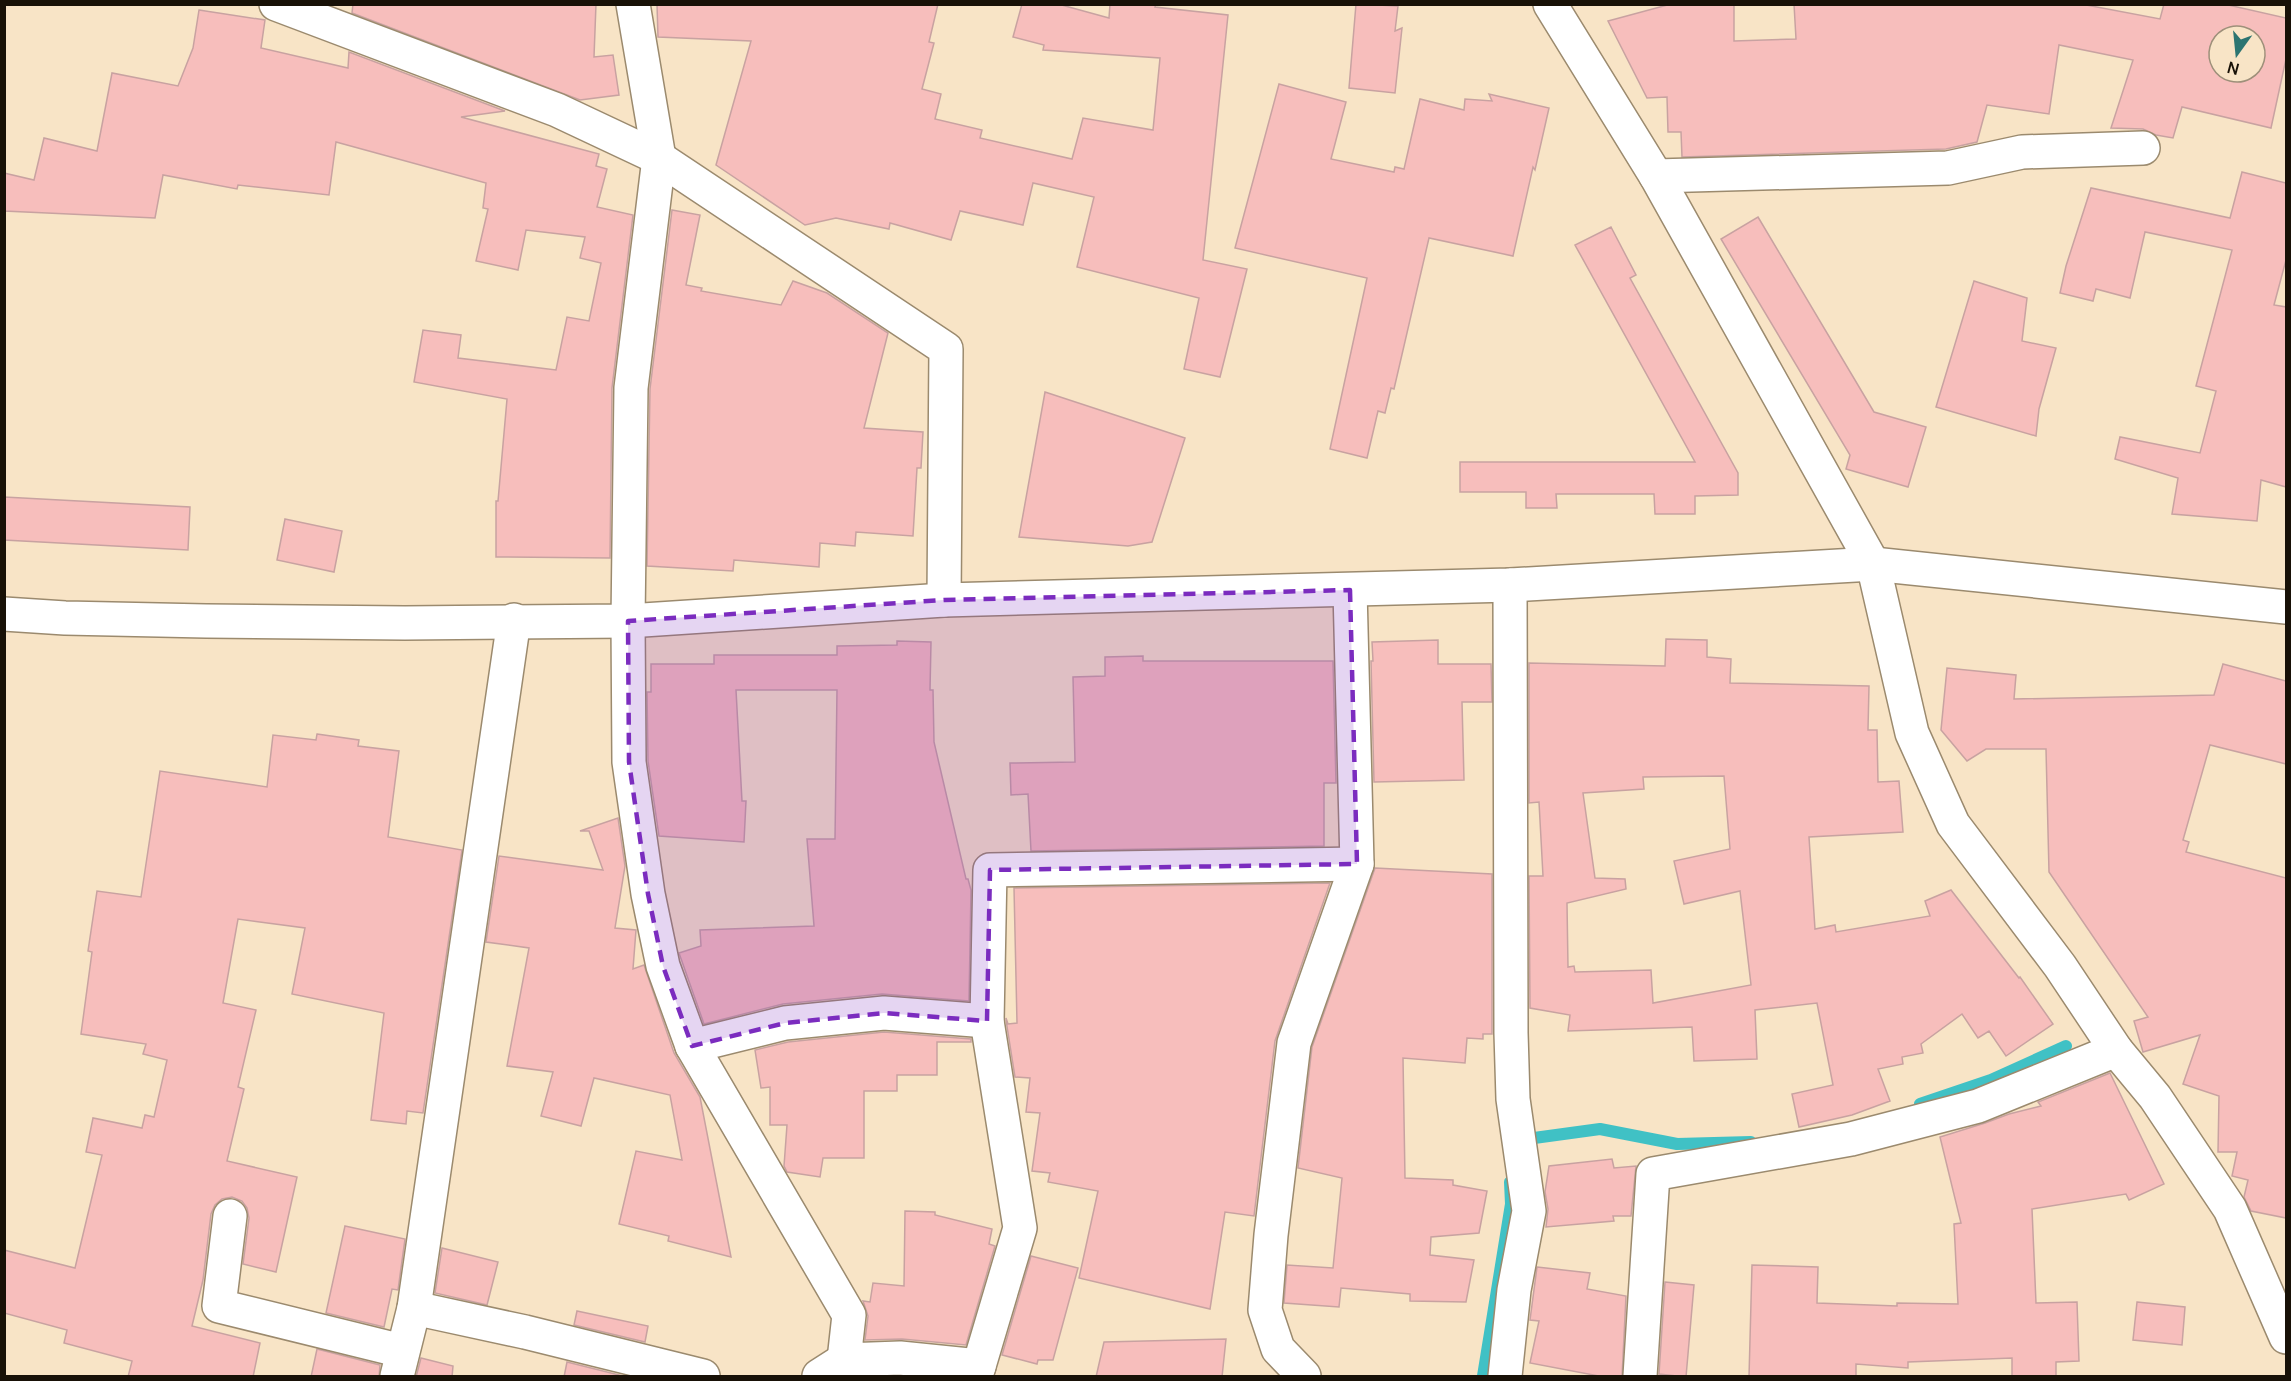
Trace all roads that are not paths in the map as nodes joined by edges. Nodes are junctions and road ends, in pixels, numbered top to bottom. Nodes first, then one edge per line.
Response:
1 (276, 4) edge
2 (633, 4) edge
3 (1550, 4) edge
4 (324, 14) edge
5 (2143, 148) dead end
6 (659, 158) junction
7 (1656, 176) junction
8 (1873, 564) junction
9 (1510, 585) junction
10 (1350, 590) junction
11 (944, 600) junction
12 (2286, 607) edge
13 (4, 614) edge
14 (65, 618) junction
15 (514, 620) junction
16 (4, 621) edge
17 (628, 621) junction
18 (1357, 864) junction
19 (987, 1021) junction
20 (692, 1046) junction
21 (2116, 1050) junction
22 (230, 1216) dead end
23 (414, 1308) junction
24 (2286, 1337) edge
25 (400, 1364) edge
26 (831, 1369) edge
27 (656, 1371) edge
28 (977, 1372) edge
29 (703, 1377) edge
30 (1304, 1377) edge
31 (1505, 1377) edge
32 (1640, 1377) edge

1 - 4 street
2 - 6 street
3 - 7 street
4 - 6 street
5 - 7 street
6 - 11 street
6 - 17 street
7 - 8 street
8 - 9 street
8 - 12 street
8 - 21 street
9 - 10 street
9 - 31 street
10 - 11 street
10 - 18 street
11 - 17 street
13 - 14 street
14 - 15 street
14 - 16 street
15 - 17 street
15 - 23 street
17 - 20 street
18 - 19 street
18 - 30 street
19 - 20 street
19 - 28 street
20 - 26 street
21 - 24 street
21 - 32 street
22 - 25 street
23 - 25 street
23 - 27 street
26 - 28 street
27 - 29 street

